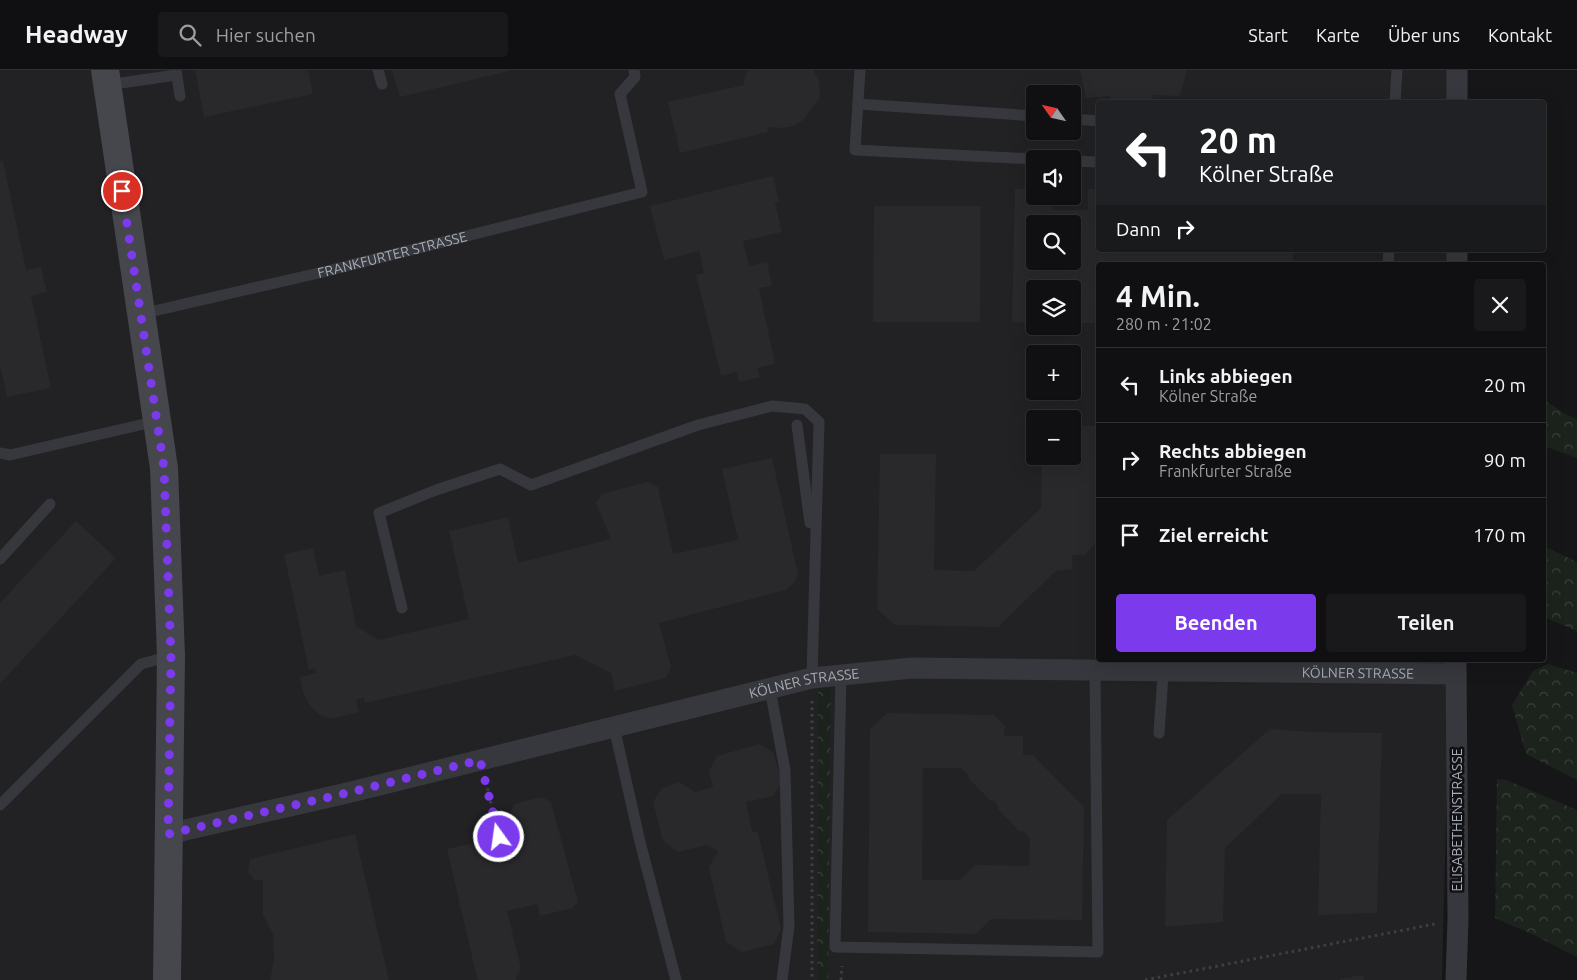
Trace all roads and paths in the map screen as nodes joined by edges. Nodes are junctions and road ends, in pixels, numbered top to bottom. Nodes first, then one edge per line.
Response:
1 (378, 70) edge
2 (634, 70) edge
3 (860, 70) edge
4 (1397, 70) edge
5 (1457, 70) edge
6 (176, 72) edge
7 (106, 78) edge
8 (382, 84) dead end
9 (180, 96) dead end
10 (1395, 100) edge
11 (1457, 100) edge
12 (858, 104) junction
13 (1026, 115) edge
14 (1081, 120) edge
15 (1096, 121) edge
16 (1026, 159) edge
17 (1081, 161) edge
18 (1096, 162) edge
19 (141, 314) junction
20 (157, 420) junction
21 (797, 425) dead end
22 (0, 453) edge
23 (50, 504) dead end
24 (815, 557) junction
25 (0, 559) edge
26 (402, 608) dead end
27 (171, 656) junction
28 (1164, 665) edge
29 (1100, 667) edge
30 (1456, 667) edge
31 (841, 675) junction
32 (812, 678) junction
33 (770, 689) junction
34 (614, 727) junction
35 (1159, 733) dead end
36 (480, 760) junction
37 (0, 805) edge
38 (168, 834) junction
39 (499, 837) dead end
40 (1458, 919) junction
41 (166, 980) edge
42 (676, 980) edge
43 (782, 980) edge
44 (812, 980) edge
45 (1145, 980) edge
46 (1456, 980) edge

1 - 8 lane
2 - 19 lane, FRANKFURTER STRASSE
3 - 12 lane
4 - 10 lane
5 - 11 street
6 - 7 lane
6 - 9 lane
7 - 19 street
12 - 13 lane
12 - 16 lane
14 - 15 lane
17 - 18 lane
19 - 20 street
20 - 22 lane
20 - 27 street
21 - 24 lane
23 - 25 lane
24 - 26 lane
24 - 32 lane
27 - 37 lane
27 - 38 street
28 - 29 street, KÖLNER STRASSE
28 - 30 street, KÖLNER STRASSE
28 - 35 lane
29 - 31 street, KÖLNER STRASSE
29 - 31 lane
30 - 40 street, ELISABETHENSTRASSE
31 - 32 street, KÖLNER STRASSE
32 - 33 street, KÖLNER STRASSE
32 - 44 path
33 - 34 street, KÖLNER STRASSE
33 - 43 lane
34 - 36 street, KÖLNER STRASSE
34 - 42 lane
36 - 38 street, KÖLNER STRASSE
36 - 39 path
38 - 41 street
40 - 45 path
40 - 46 street, ELISABETHENSTRASSE

